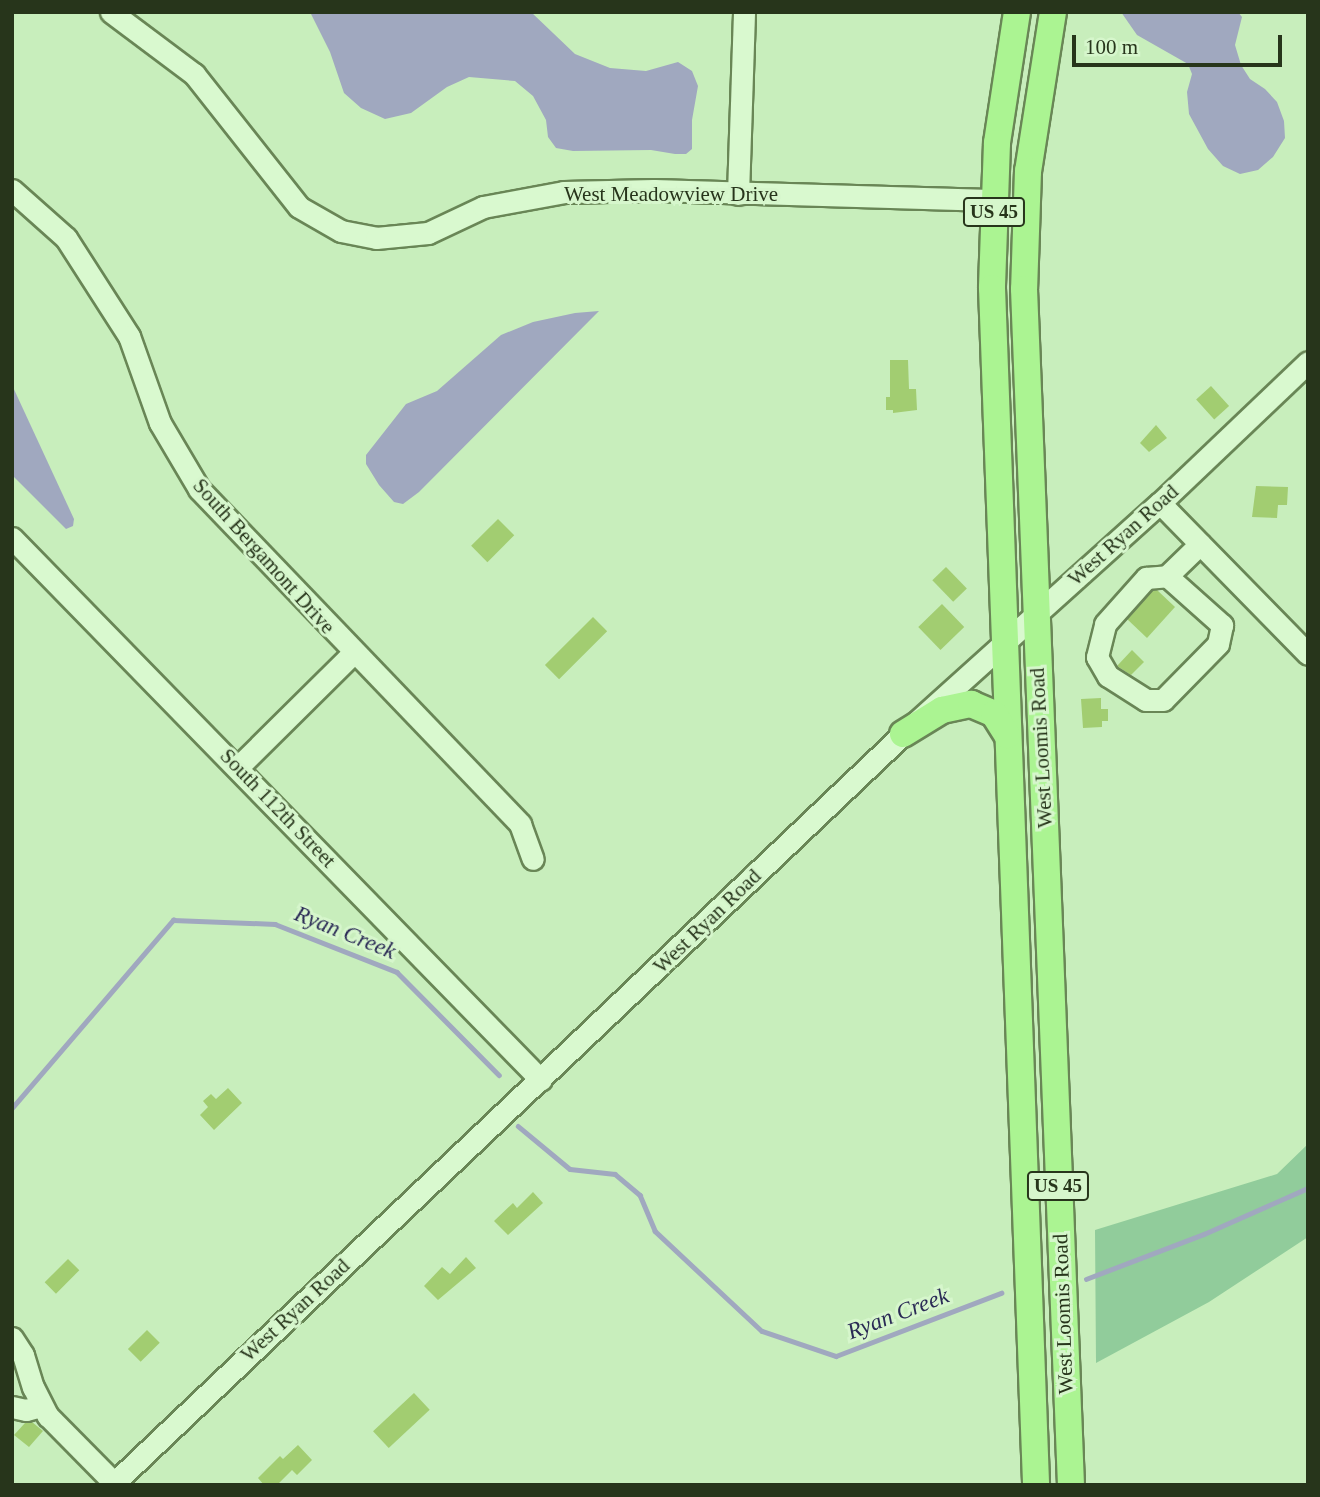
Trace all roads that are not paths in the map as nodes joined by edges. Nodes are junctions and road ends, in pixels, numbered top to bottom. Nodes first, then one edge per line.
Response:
1 (111, 12) edge
2 (744, 12) edge
3 (1017, 12) edge
4 (1053, 12) edge
5 (12, 190) edge
6 (738, 194) junction
7 (995, 200) junction
8 (1025, 319) junction
9 (993, 321) junction
10 (1308, 362) edge
11 (1160, 503) junction
12 (12, 538) edge
13 (1200, 544) junction
14 (1167, 576) junction
15 (1035, 615) junction
16 (1003, 645) junction
17 (353, 653) junction
18 (1308, 654) edge
19 (903, 734) junction
20 (1007, 735) junction
21 (238, 767) junction
22 (533, 859) dead end
23 (541, 1080) junction
24 (1055, 1102) junction
25 (1021, 1105) junction
26 (12, 1338) edge
27 (41, 1406) junction
28 (12, 1408) edge
29 (113, 1484) edge
30 (1036, 1485) edge
31 (1071, 1485) edge

1 - 6 street, West Meadowview Drive
2 - 6 street
3 - 7 main road, West Loomis Road / US 45
4 - 8 main road, West Loomis Road / US 45
5 - 17 street, South Bergamont Drive
6 - 7 street, West Meadowview Drive
7 - 9 main road, West Loomis Road / US 45
8 - 9 main road
8 - 15 main road, West Loomis Road / US 45
9 - 16 main road, West Loomis Road / US 45
10 - 11 street, West Ryan Road
11 - 13 street
11 - 15 street, West Ryan Road
12 - 21 street, South 112th Street
13 - 14 street
13 - 18 street
14 - 14 street
15 - 16 street, West Ryan Road
15 - 24 main road, West Loomis Road / US 45
16 - 19 street, West Ryan Road
16 - 20 main road, West Loomis Road / US 45
17 - 21 street
17 - 22 street, South Bergamont Drive
19 - 20 main road
19 - 23 street, West Ryan Road
20 - 25 main road, West Loomis Road / US 45
21 - 23 street, South 112th Street
23 - 29 street, West Ryan Road
24 - 25 main road
24 - 31 main road, West Loomis Road / US 45
25 - 30 main road, West Loomis Road / US 45
26 - 27 street
27 - 28 street
27 - 29 street

